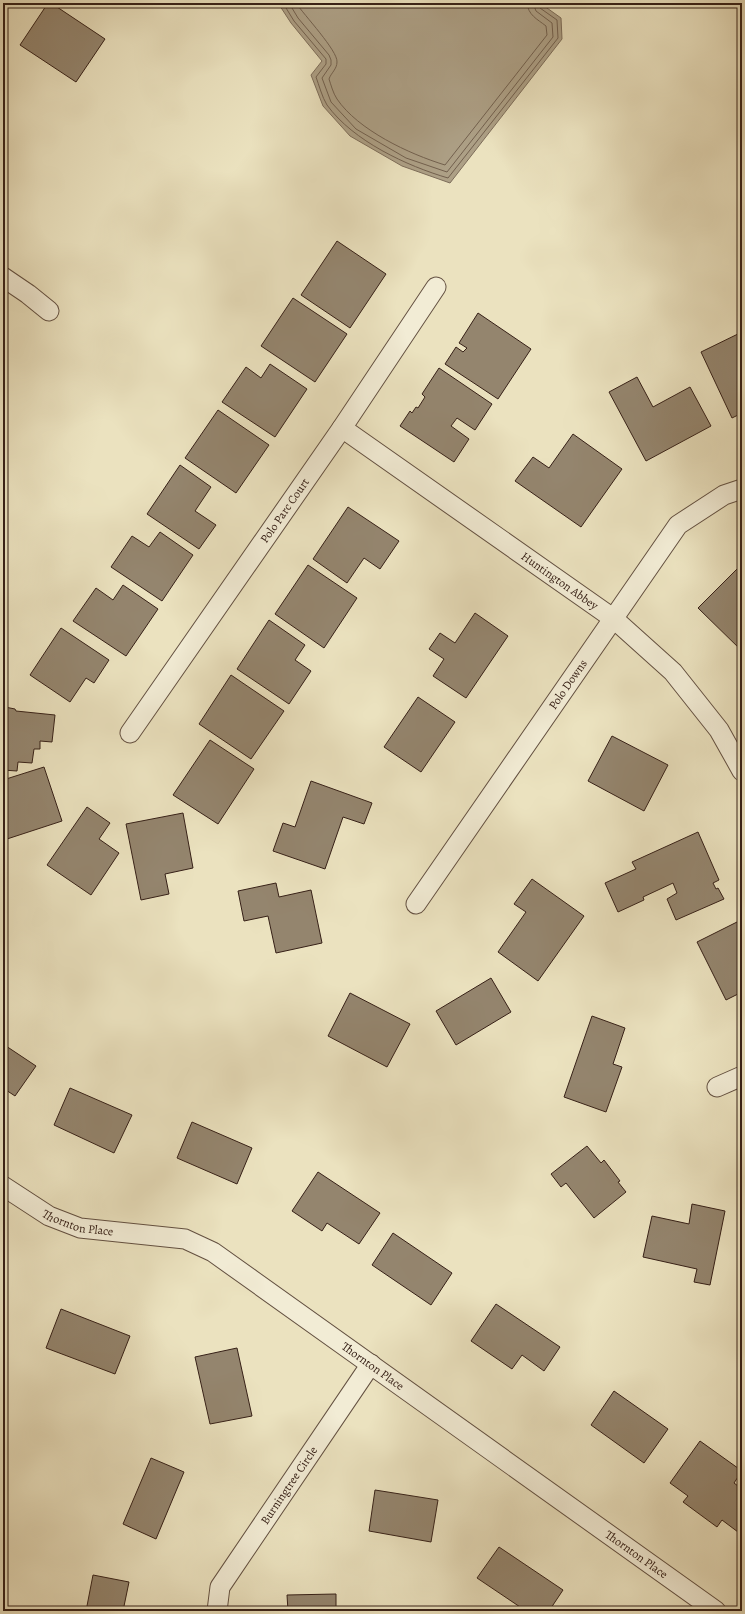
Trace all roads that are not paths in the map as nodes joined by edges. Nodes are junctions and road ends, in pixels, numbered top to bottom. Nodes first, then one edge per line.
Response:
1 (3, 277) edge
2 (436, 287) dead end
3 (49, 311) dead end
4 (342, 428) junction
5 (742, 489) edge
6 (614, 619) junction
7 (130, 733) dead end
8 (742, 771) edge
9 (416, 904) dead end
10 (742, 1076) edge
11 (717, 1087) dead end
12 (3, 1186) edge
13 (372, 1364) junction
14 (217, 1611) edge
15 (716, 1611) edge

1 - 3 street
2 - 4 street, Polo Parc Court
4 - 6 street, Huntington Abbey
4 - 7 street, Polo Parc Court
5 - 6 street, Polo Downs
6 - 8 street, Huntington Abbey
6 - 9 street, Polo Downs
10 - 11 street
12 - 13 street, Thornton Place
13 - 14 street, Burningtree Circle
13 - 15 street, Thornton Place

